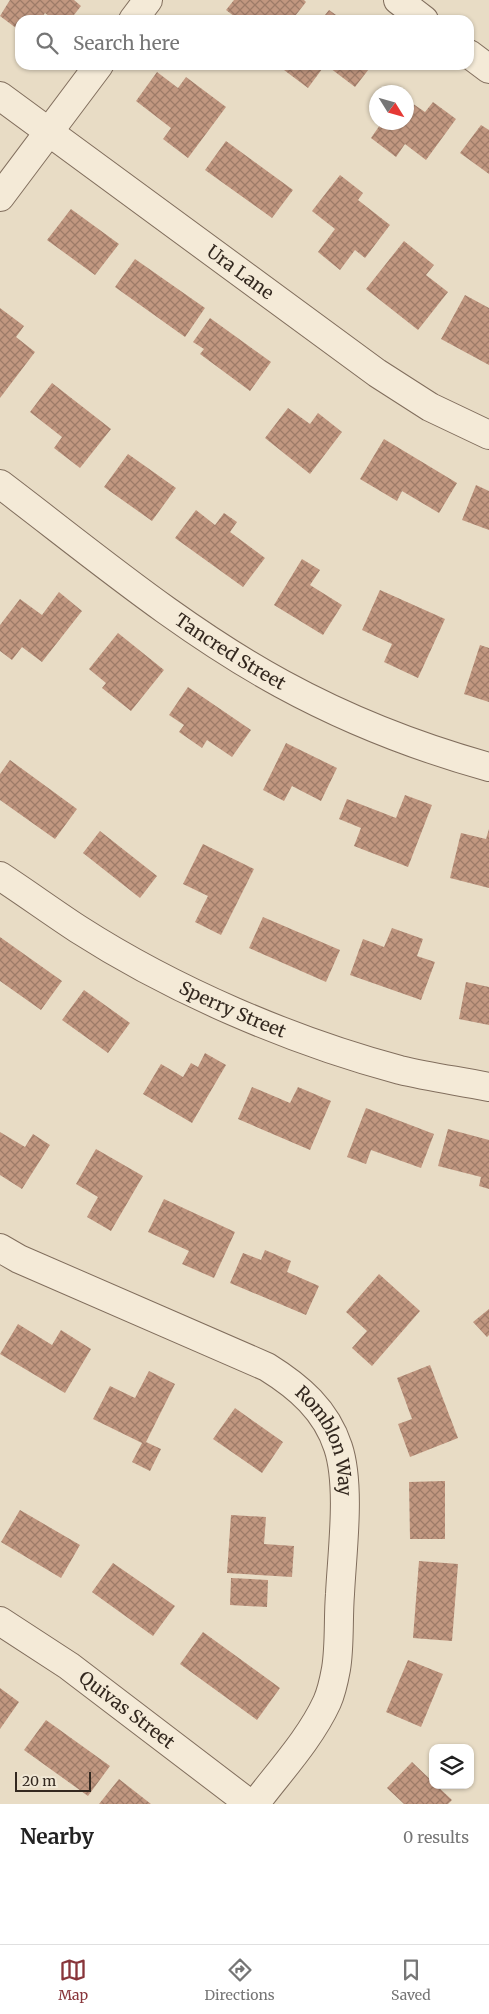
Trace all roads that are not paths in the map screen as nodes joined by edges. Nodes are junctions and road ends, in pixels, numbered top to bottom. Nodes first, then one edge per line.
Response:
1 (148, 0) edge
2 (398, 0) edge
3 (137, 15) edge
4 (418, 15) edge
5 (474, 58) edge
6 (489, 69) edge
7 (95, 70) edge
8 (0, 96) edge
9 (48, 132) junction
10 (0, 197) edge
11 (489, 435) edge
12 (0, 484) edge
13 (489, 767) edge
14 (0, 876) edge
15 (489, 1087) edge
16 (0, 1248) edge
17 (0, 1620) edge
18 (250, 1804) edge
19 (255, 1804) edge

1 - 3 street
2 - 4 street
5 - 6 street
7 - 9 street
8 - 9 street, Ura Lane
9 - 10 street
9 - 11 street, Ura Lane
12 - 13 street, Tancred Street
14 - 15 street, Sperry Street
16 - 19 street, Romblon Way
17 - 18 street, Quivas Street

